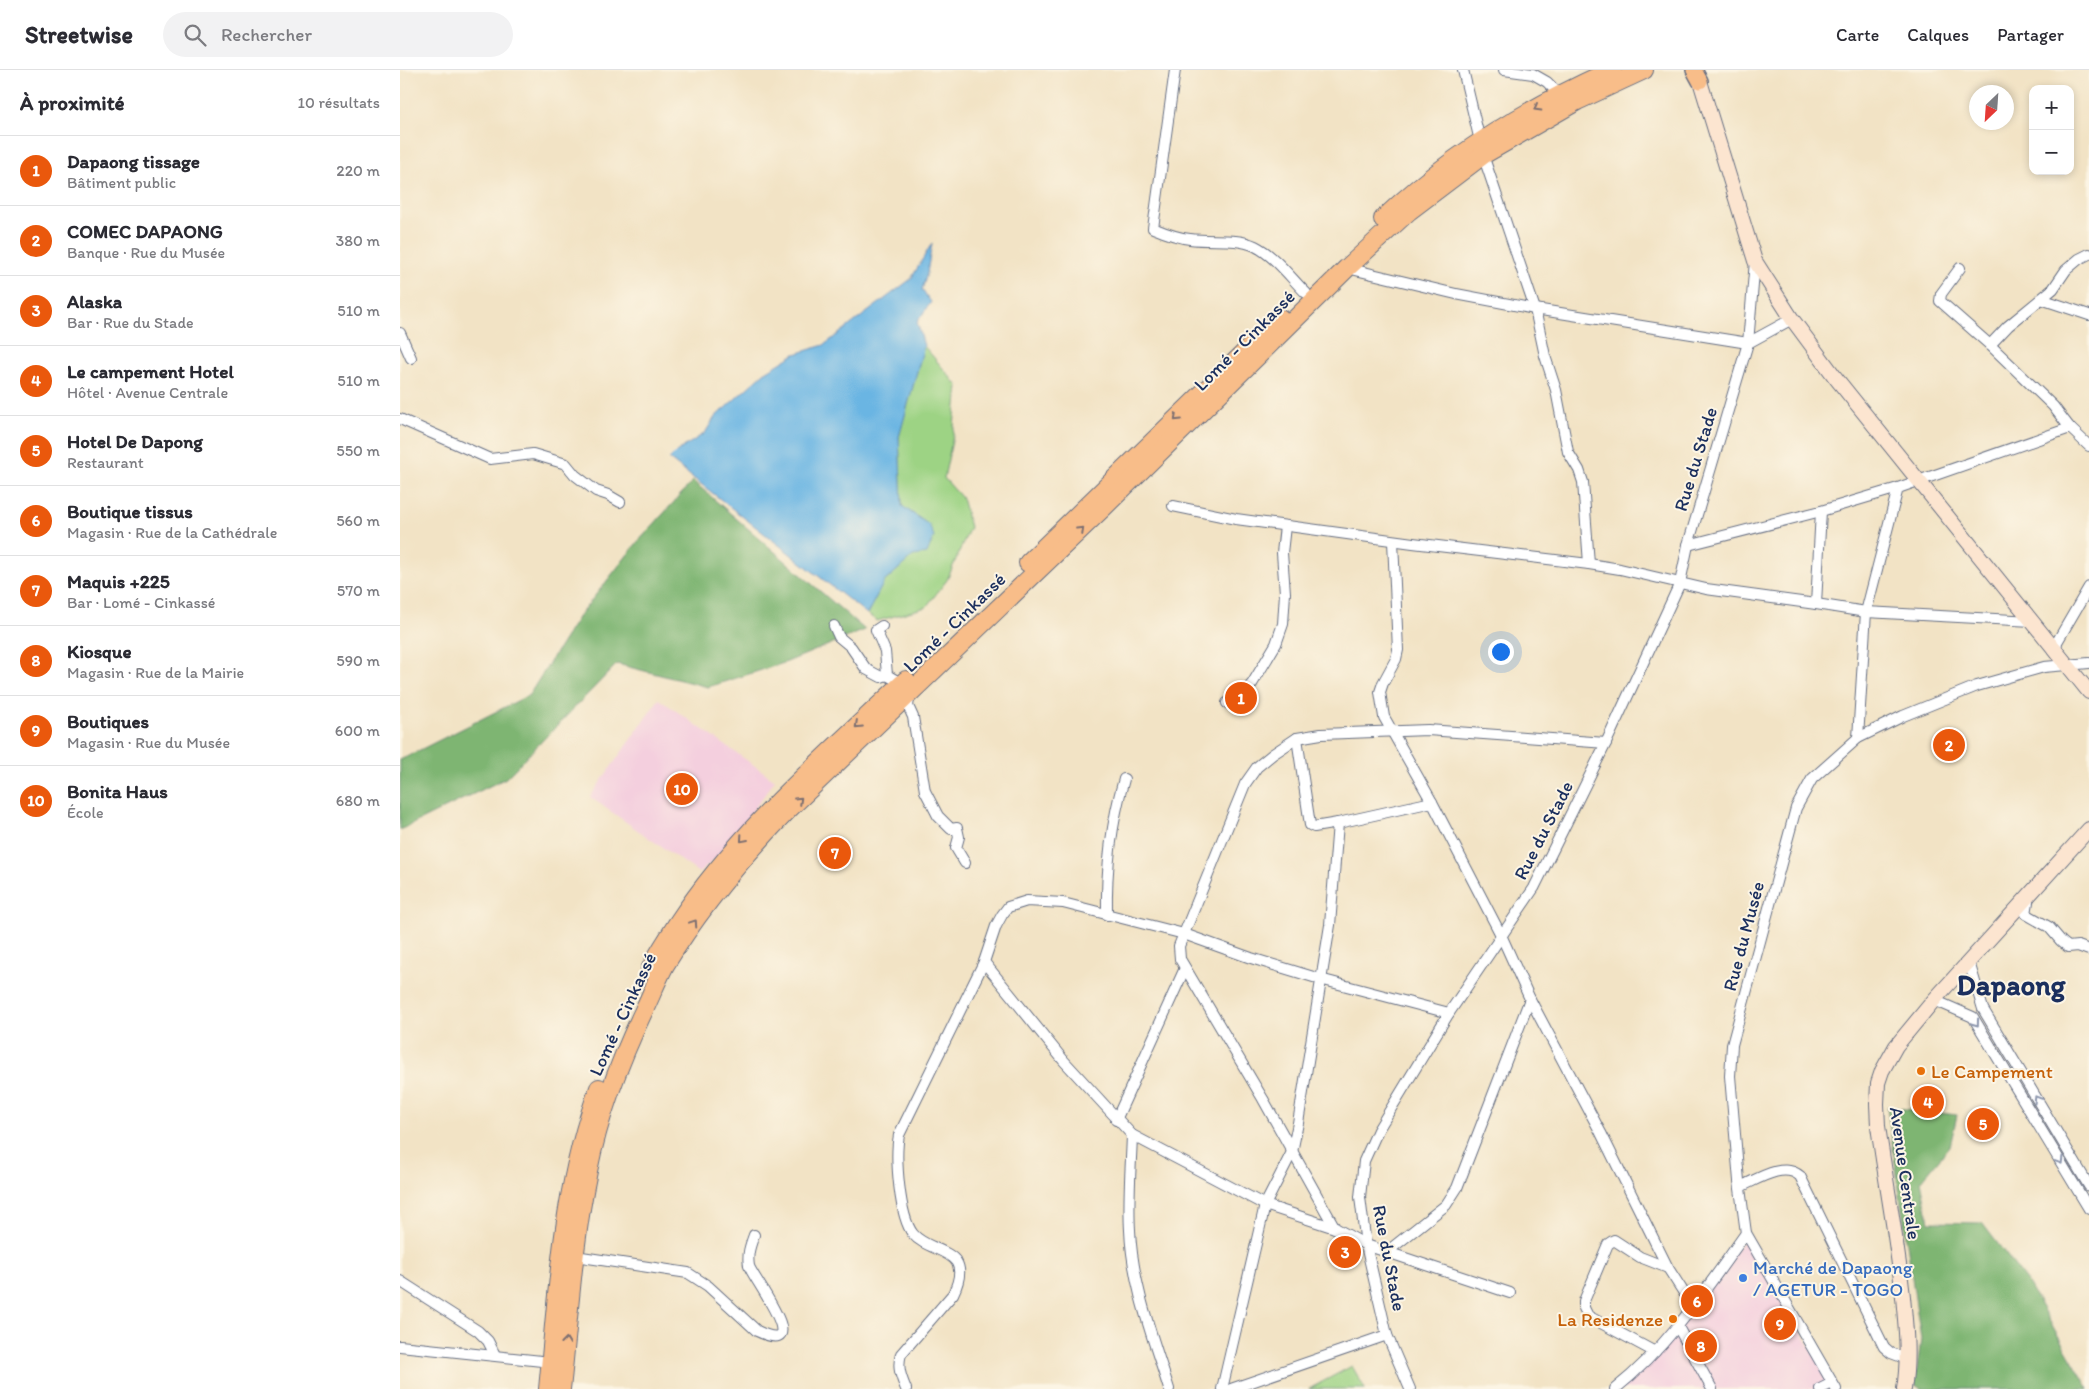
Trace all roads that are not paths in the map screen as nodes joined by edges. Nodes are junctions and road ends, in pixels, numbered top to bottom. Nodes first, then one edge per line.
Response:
1 (1174, 70) edge
2 (1463, 70) edge
3 (1504, 70) edge
4 (1612, 70) edge
5 (1644, 70) edge
6 (1697, 74) edge
7 (1560, 95) junction
8 (1481, 148) junction
9 (2089, 254) edge
10 (1754, 261) junction
11 (1343, 265) junction
12 (1960, 268) dead end
13 (1306, 293) junction
14 (2041, 299) junction
15 (1535, 309) junction
16 (2089, 315) edge
17 (1792, 319) junction
18 (400, 333) edge
19 (1748, 343) junction
20 (1990, 345) junction
21 (411, 358) dead end
22 (400, 419) edge
23 (2070, 428) junction
24 (2089, 446) edge
25 (1918, 481) junction
26 (1898, 488) junction
27 (620, 502) dead end
28 (1173, 506) dead end
29 (1821, 511) junction
30 (1285, 526) junction
31 (1393, 541) junction
32 (1688, 546) junction
33 (1589, 564) junction
34 (1680, 583) junction
35 (2089, 586) edge
36 (1816, 604) junction
37 (1866, 612) junction
38 (2032, 621) junction
39 (834, 626) dead end
40 (882, 626) dead end
41 (2056, 653) junction
42 (2089, 663) edge
43 (2066, 665) junction
44 (900, 684) junction
45 (2089, 692) edge
46 (1227, 703) dead end
47 (1394, 731) junction
48 (1297, 738) junction
49 (1858, 738) junction
50 (1606, 743) junction
51 (1124, 779) dead end
52 (1432, 802) junction
53 (1338, 823) junction
54 (2088, 831) edge
55 (965, 863) dead end
56 (2029, 894) junction
57 (1107, 915) junction
58 (1184, 934) junction
59 (1501, 935) junction
60 (2089, 950) edge
61 (984, 962) junction
62 (1969, 962) junction
63 (659, 964) junction
64 (1185, 968) junction
65 (1320, 979) junction
66 (1530, 999) junction
67 (1934, 1000) junction
68 (1449, 1012) junction
69 (1116, 1120) junction
70 (1132, 1135) junction
71 (1292, 1152) junction
72 (2081, 1174) junction
73 (2071, 1179) junction
74 (2089, 1186) edge
75 (1740, 1187) junction
76 (1265, 1205) junction
77 (2089, 1209) edge
78 (1335, 1228) junction
79 (1746, 1233) junction
80 (754, 1235) dead end
81 (1366, 1245) junction
82 (1388, 1251) junction
83 (575, 1256) junction
84 (1668, 1268) junction
85 (400, 1281) edge
86 (1510, 1293) dead end
87 (1693, 1307) junction
88 (1678, 1326) junction
89 (1387, 1335) junction
90 (400, 1346) edge
91 (1654, 1352) junction
92 (495, 1355) junction
93 (1907, 1359) junction
94 (551, 1362) junction
95 (1834, 1386) edge
96 (548, 1389) edge
97 (561, 1389) edge
98 (906, 1389) edge
99 (1169, 1389) edge
100 (1222, 1389) edge
101 (1231, 1389) edge
102 (1410, 1389) edge
103 (1615, 1389) edge
104 (1712, 1389) edge
105 (1820, 1389) edge
106 (1904, 1389) edge

1 - 13 street
2 - 8 street
3 - 7 street
4 - 7 highway, Lomé - Cinkassé
5 - 8 highway, Lomé - Cinkassé
6 - 10 street
7 -> 8 highway, Lomé - Cinkassé
8 - 11 highway, Lomé - Cinkassé
8 - 15 street
9 - 14 street
10 - 17 street
10 - 19 street, Rue du Stade
11 - 13 highway, Lomé - Cinkassé
11 - 15 street
44 -> 11 highway, Lomé - Cinkassé
12 - 20 street
13 -> 44 highway, Lomé - Cinkassé
14 - 16 street
14 - 20 street
15 - 19 street
15 - 33 street
17 - 19 street
17 - 25 street
18 - 21 street
19 - 32 street, Rue du Stade
20 - 23 street
22 - 27 street
23 - 24 street
23 - 25 street
25 - 26 street
25 - 38 street
26 - 29 street
26 - 37 street
28 - 30 street
29 - 32 street
29 - 36 street
30 - 31 street
30 - 46 street
31 - 33 street
31 - 47 street
32 - 34 street, Rue du Stade
33 - 34 street
34 - 36 street
34 - 50 street, Rue du Stade
35 - 41 street
36 - 37 street
37 - 38 street
37 - 49 street
38 - 41 street
39 - 44 street
40 - 44 street
41 - 43 street
42 - 43 street, Rue du Musée
43 - 45 street
43 - 49 street, Rue du Musée
44 - 55 street
44 - 63 highway, Lomé - Cinkassé
47 - 48 street
47 - 50 street
47 - 52 street
48 - 53 street
48 - 58 street
49 - 75 street, Rue du Musée
50 - 59 street, Rue du Stade
51 - 57 street
52 - 53 street
52 - 59 street
53 - 65 street
54 - 56 street, Avenue Centrale
56 - 60 street
56 - 62 street, Avenue Centrale
57 - 58 street
57 - 61 street
58 - 64 street
58 - 65 street
59 - 66 street
59 - 68 street, Rue du Stade
61 - 69 street
61 - 98 street
62 - 67 street, Avenue Centrale
72 -> 62 street
63 - 83 highway, Lomé - Cinkassé
63 - 94 highway, Lomé - Cinkassé
64 - 69 street
64 - 71 street
65 - 68 street
65 - 71 street
66 - 82 street
66 - 84 street
67 -> 73 street
67 - 93 street, Avenue Centrale
68 - 81 street, Rue du Stade
69 - 70 street
70 - 76 street
70 - 99 street
71 - 76 street
71 - 78 street
72 - 73 street
72 - 74 street
73 - 77 street
75 - 79 street, Rue du Musée
75 - 93 street
76 - 78 street
76 - 100 street
78 - 81 street
79 - 87 street
79 - 95 street, Rue du Musée
80 - 83 street
81 - 82 street
81 - 89 street, Rue du Stade
82 - 86 street
97 -> 83 highway, Lomé - Cinkassé
84 - 87 street
84 - 91 street
85 - 92 street
87 - 88 street
88 - 91 street
88 - 104 street
89 - 101 street
89 - 102 street, Rue du Stade
90 - 92 street
91 - 103 street
92 - 94 street
93 - 106 street, Avenue Centrale
94 - 96 highway, Lomé - Cinkassé
95 - 105 street

